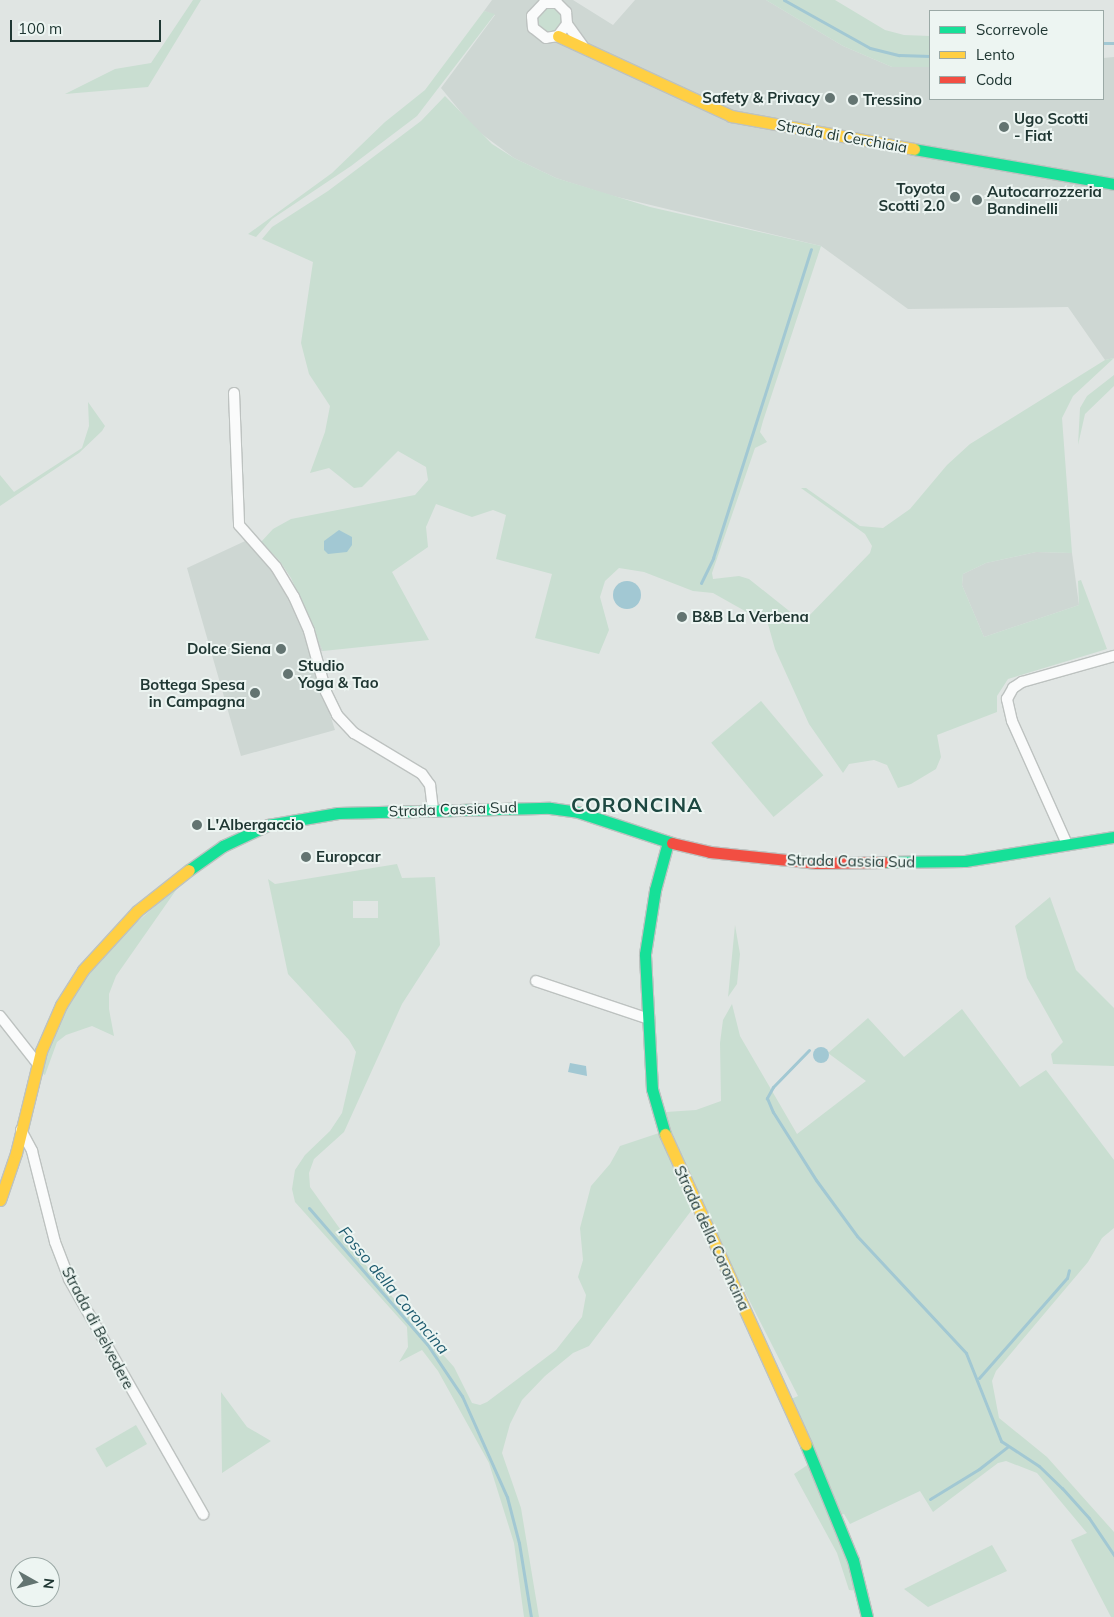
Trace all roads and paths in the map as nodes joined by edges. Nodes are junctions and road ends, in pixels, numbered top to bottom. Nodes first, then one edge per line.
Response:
1 (567, 24) junction
2 (558, 36) junction
3 (583, 46) junction
4 (1114, 184) edge
5 (234, 393) dead end
6 (1114, 656) edge
7 (433, 810) junction
8 (1114, 837) edge
9 (668, 842) junction
10 (1067, 844) junction
11 (536, 981) dead end
12 (0, 1016) edge
13 (649, 1019) junction
14 (37, 1063) junction
15 (21, 1130) junction
16 (0, 1200) edge
17 (203, 1514) dead end
18 (867, 1617) edge

1 - 2 street
1 - 2 street, Strada di Cerchiaia
1 - 3 street, Strada di Cerchiaia
2 - 3 street, Strada di Cerchiaia
3 - 4 street, Strada di Cerchiaia
5 - 7 street
6 - 10 street
7 - 9 street, Strada Cassia Sud
7 - 14 street, Strada Cassia Sud
8 - 10 street, Strada Cassia Sud
9 - 10 street, Strada Cassia Sud
9 - 13 street, Strada della Coroncina
11 - 13 street
12 - 14 street
13 - 18 street, Strada della Coroncina
14 - 15 street, Strada Cassia Sud
15 - 16 street, Strada Cassia Sud
15 - 17 street, Strada di Belvedere

